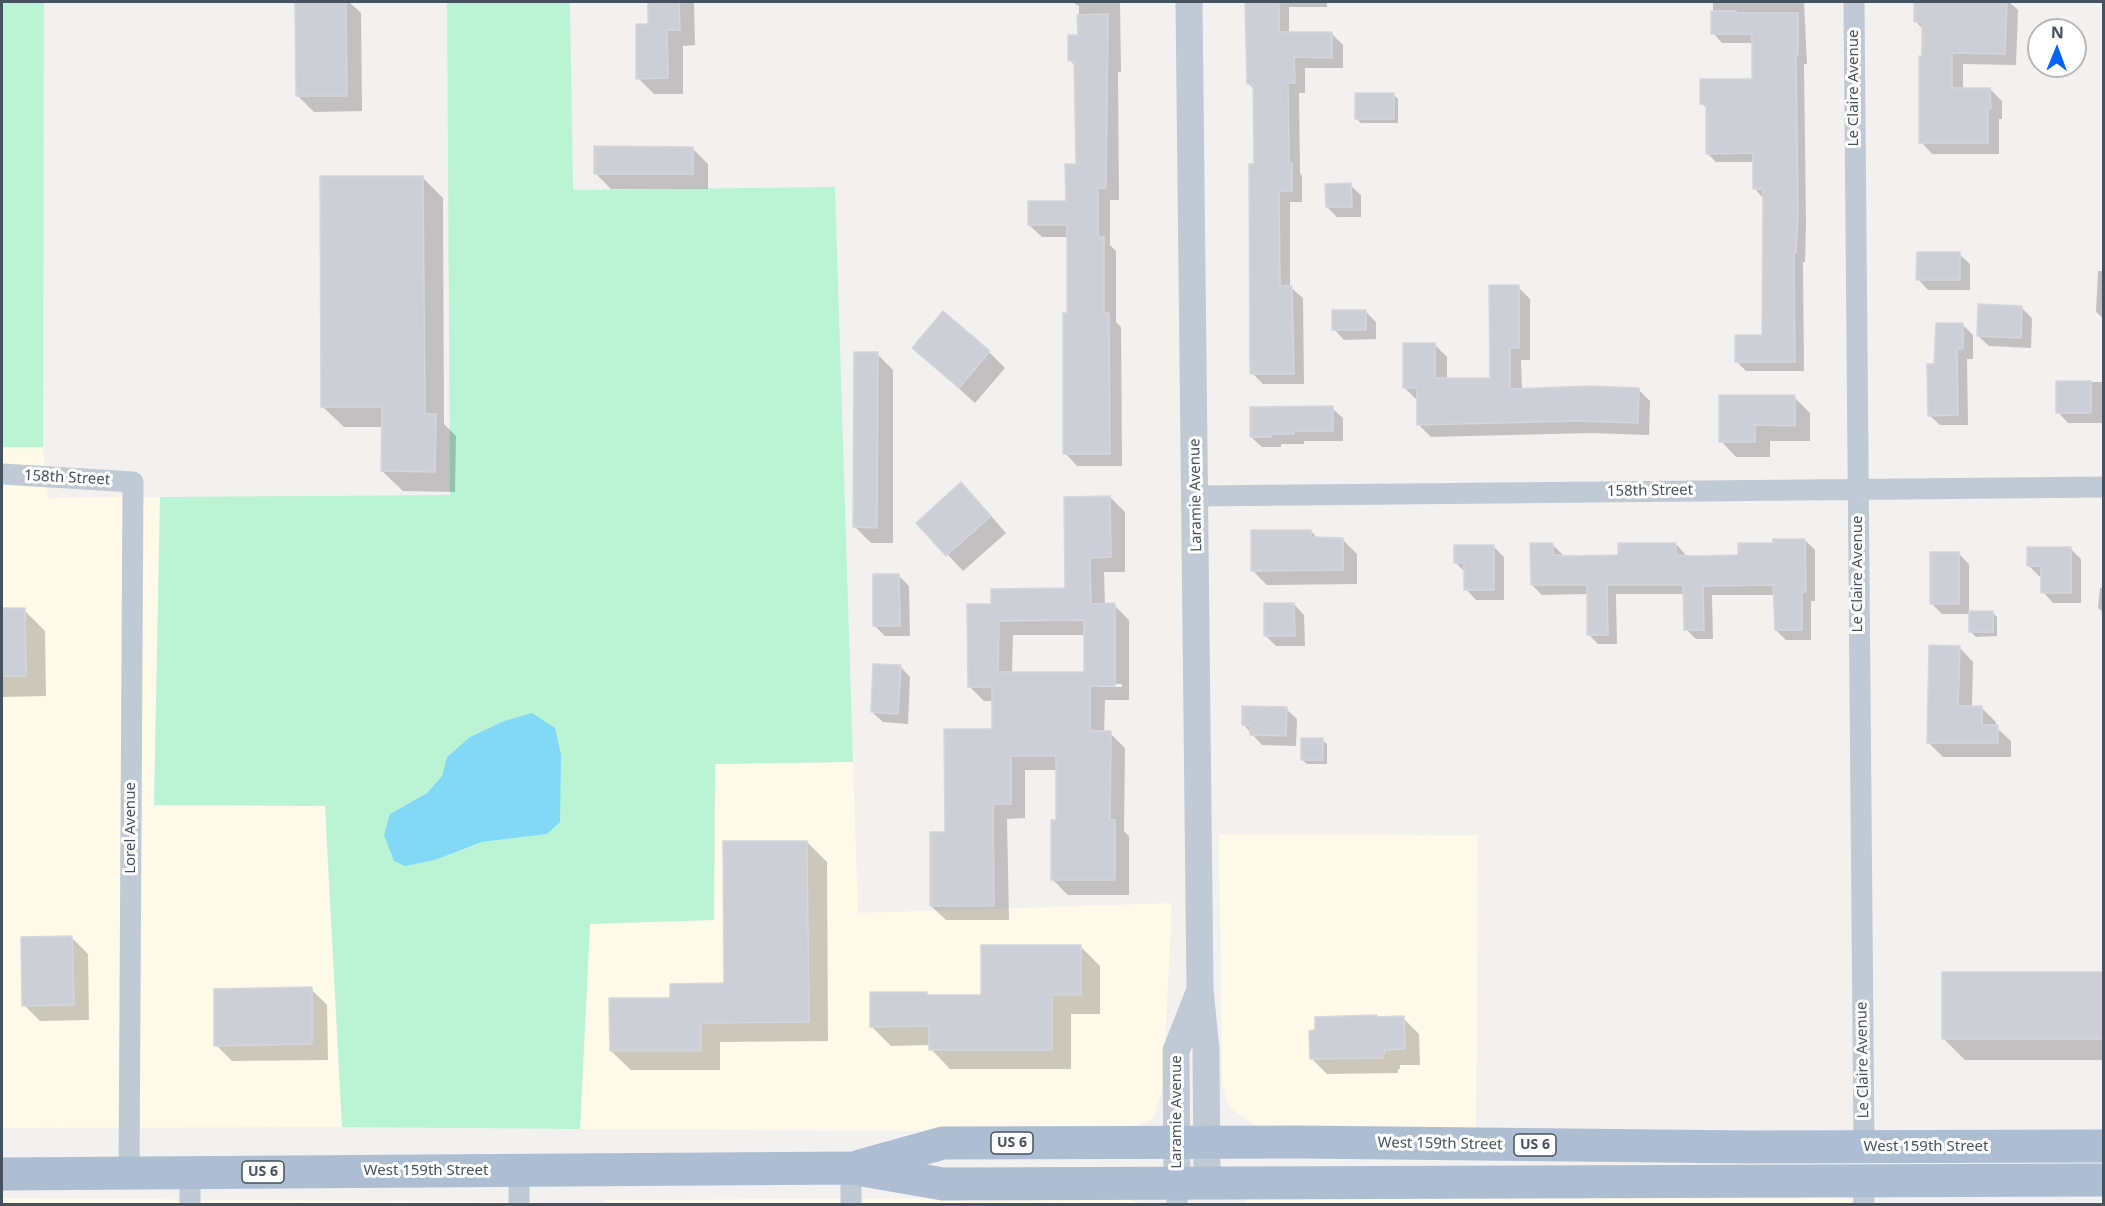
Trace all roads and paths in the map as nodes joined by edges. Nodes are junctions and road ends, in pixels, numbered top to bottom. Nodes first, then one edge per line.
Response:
1 (1189, 2) edge
2 (1854, 2) edge
3 (2, 474) edge
4 (133, 482) joint
5 (2103, 487) edge
6 (1858, 488) junction
7 (1196, 496) junction
8 (1192, 1142) junction
9 (2103, 1146) edge
10 (1864, 1147) junction
11 (851, 1168) junction
12 (519, 1171) junction
13 (129, 1173) junction
14 (2, 1174) edge
15 (2103, 1180) edge
16 (190, 1189) edge
17 (1864, 1193) edge
18 (1192, 1194) edge
19 (519, 1204) edge
20 (851, 1204) edge

1 - 7 street, Laramie Avenue
2 - 6 street, Le Claire Avenue
3 - 4 street, 158th Street
4 - 13 street, Lorel Avenue
5 - 6 street, 158th Street
6 - 7 street, 158th Street
6 - 10 street, Le Claire Avenue
7 - 8 street, Laramie Avenue
8 - 10 main road, West 159th Street / US 6
8 - 11 main road, West 159th Street / US 6
8 - 18 street, Laramie Avenue
9 - 10 main road, West 159th Street / US 6
11 - 12 main road, West 159th Street / US 6
11 - 18 main road, West 159th Street / US 6
11 - 20 street
12 - 16 main road, West 159th Street / US 6
12 - 19 street
13 - 14 main road, West 159th Street / US 6
13 - 16 main road, West 159th Street / US 6
15 - 17 main road, West 159th Street / US 6
17 - 18 main road, West 159th Street / US 6

